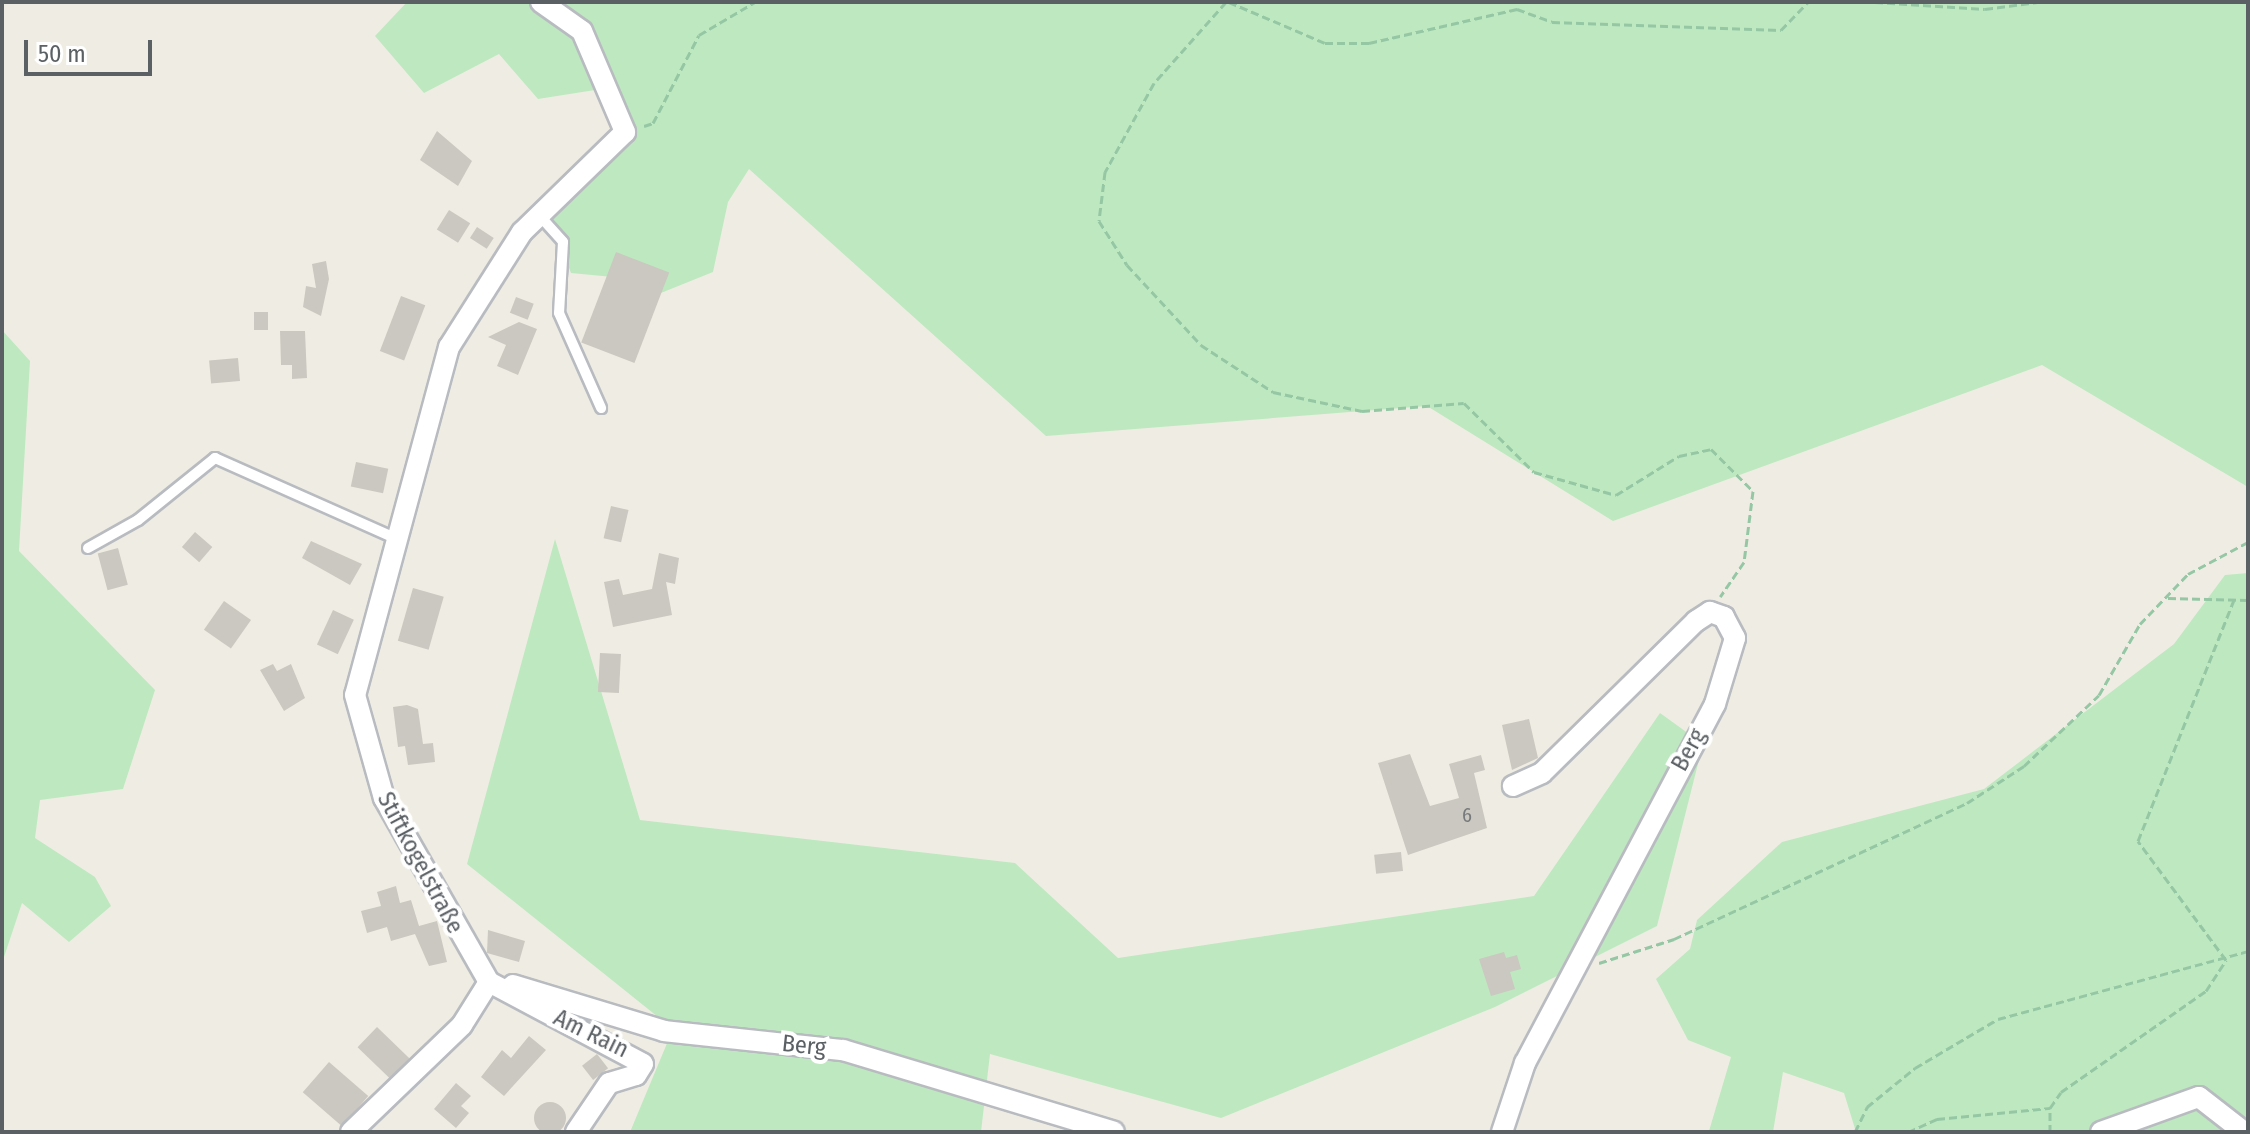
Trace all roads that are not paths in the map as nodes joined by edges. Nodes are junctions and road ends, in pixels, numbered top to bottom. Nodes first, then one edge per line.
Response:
1 (541, 2) edge
2 (539, 215) junction
3 (601, 408) dead end
4 (397, 539) junction
5 (88, 548) dead end
6 (1513, 786) dead end
7 (489, 982) junction
8 (351, 1132) edge
9 (576, 1132) edge
10 (1114, 1132) edge
11 (1502, 1132) edge
12 (2101, 1132) edge
13 (2244, 1132) edge

1 - 2 street, Stiftkogelstraße
2 - 3 lane
2 - 4 street, Stiftkogelstraße
4 - 5 lane
4 - 7 street, Stiftkogelstraße
6 - 11 street, Berg
7 - 8 street
7 - 9 street, Am Rain
7 - 10 street, Berg
12 - 13 street

